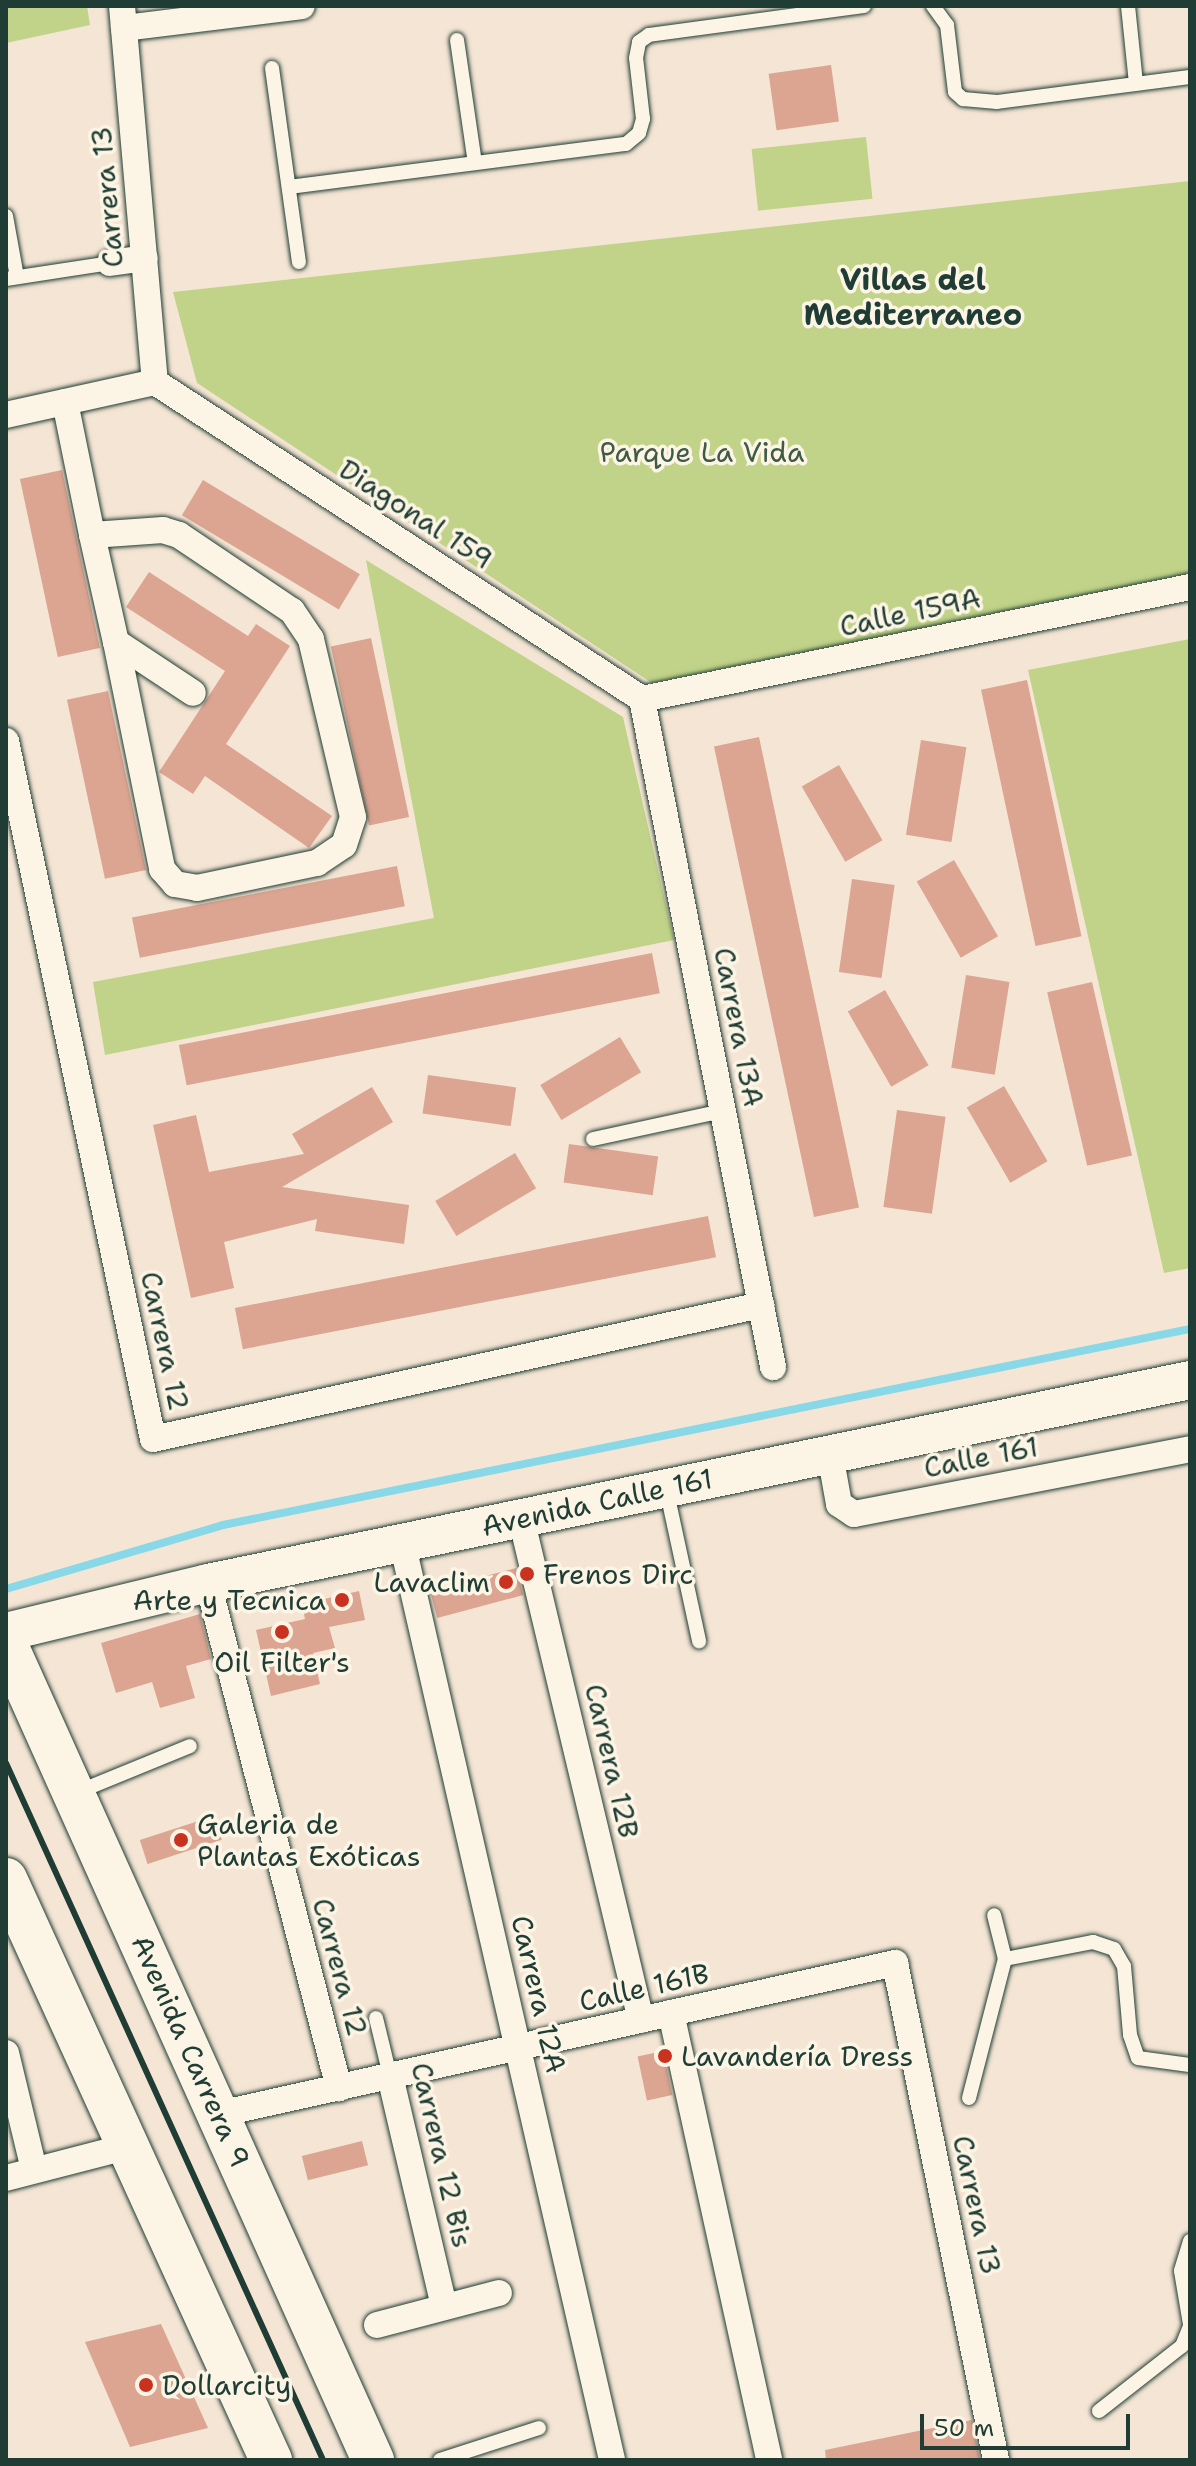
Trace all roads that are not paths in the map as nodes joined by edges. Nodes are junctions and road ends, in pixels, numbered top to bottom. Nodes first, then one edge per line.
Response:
1 (302, 6) edge
2 (864, 6) edge
3 (933, 6) edge
4 (1128, 6) edge
5 (790, 9) edge
6 (123, 17) edge
7 (457, 40) dead end
8 (272, 68) dead end
9 (1190, 77) edge
10 (1136, 84) junction
11 (475, 163) junction
12 (289, 187) junction
13 (6, 216) edge
14 (145, 258) junction
15 (299, 262) dead end
16 (110, 263) joint
17 (12, 278) edge
18 (155, 382) junction
19 (65, 402) junction
20 (6, 415) edge
21 (92, 535) junction
22 (1190, 587) edge
23 (116, 642) junction
24 (193, 693) dead end
25 (642, 699) junction
26 (6, 741) edge
27 (723, 1111) junction
28 (593, 1139) dead end
29 (761, 1305) junction
30 (773, 1367) dead end
31 (1183, 1388) edge
32 (1190, 1449) edge
33 (830, 1454) junction
34 (666, 1488) junction
35 (521, 1518) junction
36 (402, 1542) junction
37 (208, 1583) junction
38 (6, 1632) edge
39 (699, 1641) dead end
40 (6, 1643) edge
41 (190, 1746) dead end
42 (75, 1793) junction
43 (6, 1879) edge
44 (994, 1915) dead end
45 (1005, 1959) junction
46 (895, 1963) joint
47 (671, 2013) junction
48 (376, 2018) dead end
49 (641, 2020) junction
50 (518, 2048) junction
51 (6, 2053) edge
52 (1190, 2065) edge
53 (390, 2076) junction
54 (339, 2088) junction
55 (969, 2098) dead end
56 (219, 2114) junction
57 (126, 2147) junction
58 (34, 2170) junction
59 (6, 2178) edge
60 (1190, 2241) edge
61 (499, 2293) dead end
62 (444, 2307) junction
63 (377, 2325) dead end
64 (1190, 2325) edge
65 (1099, 2411) dead end
66 (539, 2428) dead end
67 (271, 2460) edge
68 (373, 2460) edge
69 (440, 2460) edge
70 (612, 2460) edge
71 (769, 2460) edge
72 (996, 2460) edge

1 - 6 street
2 - 5 lane
3 - 10 lane
4 - 10 lane
5 - 11 lane
6 - 14 street, Carrera 13
7 - 11 lane
8 - 12 lane
9 - 10 lane
11 - 12 lane
12 - 15 lane
13 - 17 lane
14 - 16 street
14 - 18 street, Carrera 13
16 - 17 lane
18 - 19 street
18 - 25 street, Diagonal 159
19 - 20 street
19 - 21 street
21 - 23 street
21 - 23 street
22 - 25 street, Calle 159A
23 - 24 street
25 - 27 street, Carrera 13A
26 - 29 street, Carrera 12
27 - 28 lane
27 - 29 street, Carrera 13A
29 - 30 street, Carrera 13A
31 - 33 main road, Avenida Calle 161
32 - 33 street, Calle 161
33 - 34 main road, Avenida Calle 161
34 - 35 main road, Avenida Calle 161
34 - 39 lane
35 - 36 main road, Avenida Calle 161
35 - 49 street, Carrera 12B
36 - 37 main road, Avenida Calle 161
36 - 50 street, Carrera 12A
37 - 38 main road, Avenida Calle 161
37 - 54 street, Carrera 12
40 - 42 main road, Avenida Carrera 9
41 - 42 lane
42 - 56 main road, Avenida Carrera 9
43 - 57 main road
44 - 45 lane
45 - 52 lane
45 - 55 lane
46 - 47 street, Calle 161B
46 - 72 street, Carrera 13
47 - 49 street, Calle 161B
47 - 71 street
48 - 53 lane, Carrera 12 Bis
49 - 50 street, Calle 161B
50 - 53 street, Calle 161B
50 - 70 street, Carrera 12A
51 - 58 street
53 - 54 street, Calle 161B
53 - 62 street, Carrera 12 Bis
54 - 56 street, Calle 161B
56 - 68 main road, Avenida Carrera 9
57 - 58 street
57 - 67 main road
58 - 59 street
60 - 64 lane
61 - 62 street
62 - 63 street
64 - 65 lane
66 - 69 lane

